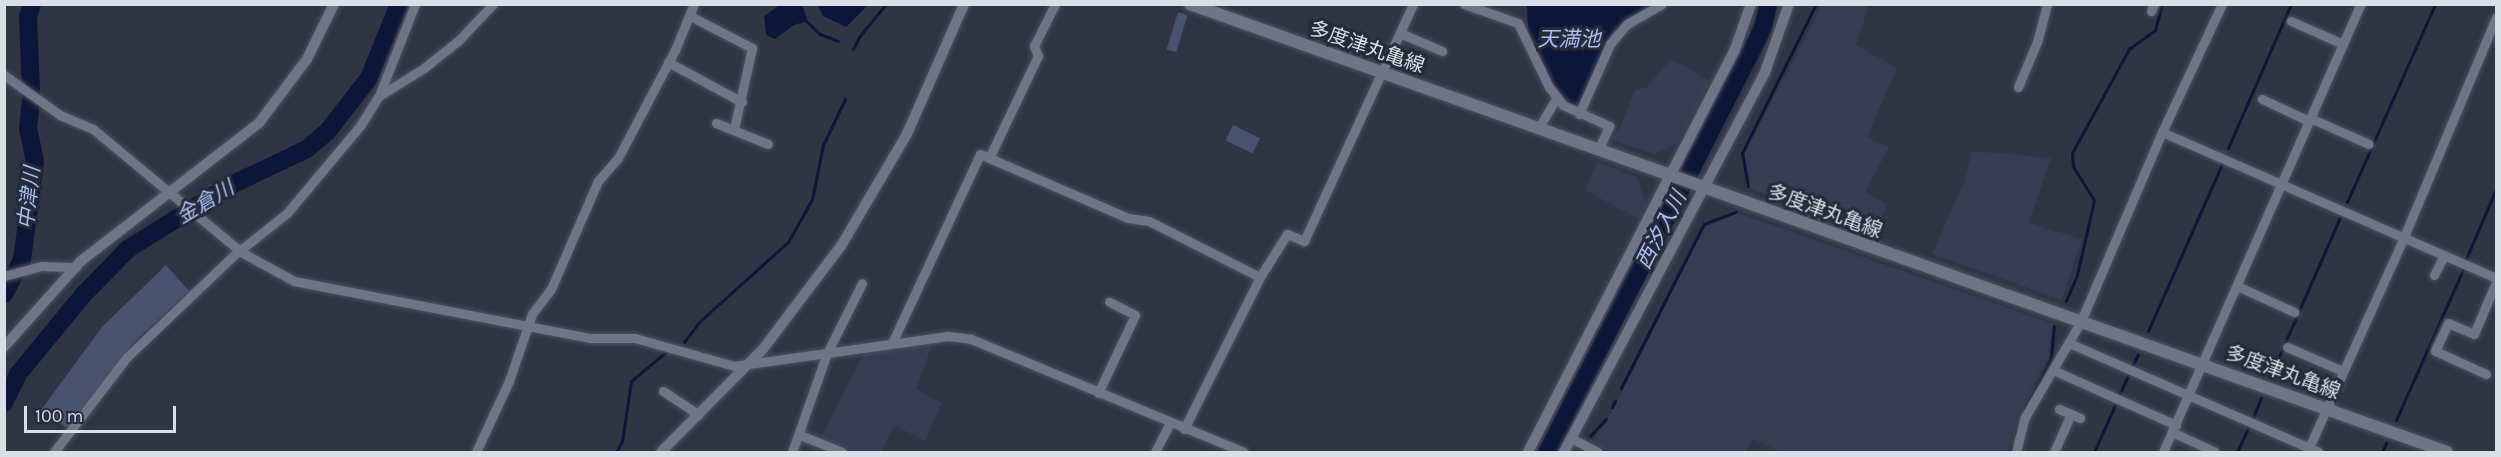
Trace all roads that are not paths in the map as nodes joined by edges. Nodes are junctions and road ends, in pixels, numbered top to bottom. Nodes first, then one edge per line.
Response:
1 (334, 4) edge
2 (415, 4) edge
3 (493, 4) edge
4 (694, 4) edge
5 (964, 4) edge
6 (1055, 4) edge
7 (1190, 4) edge
8 (1413, 4) edge
9 (1464, 4) edge
10 (1662, 4) edge
11 (1751, 4) edge
12 (1789, 4) edge
13 (2047, 4) edge
14 (2222, 4) edge
15 (2361, 4) edge
16 (690, 16) junction
17 (2496, 18) edge
18 (2291, 21) dead end
19 (1400, 33) junction
20 (2343, 44) junction
21 (1442, 51) dead end
22 (668, 62) junction
23 (1382, 74) junction
24 (4, 75) edge
25 (2018, 87) dead end
26 (379, 96) junction
27 (1557, 97) junction
28 (2262, 99) dead end
29 (742, 102) junction
30 (1579, 114) junction
31 (2309, 119) junction
32 (716, 123) dead end
33 (1539, 128) junction
34 (734, 129) junction
35 (2162, 132) junction
36 (768, 144) dead end
37 (2369, 144) dead end
38 (1599, 148) junction
39 (990, 156) junction
40 (1675, 176) junction
41 (2283, 183) junction
42 (1700, 186) junction
43 (174, 197) junction
44 (2403, 239) junction
45 (241, 252) junction
46 (2444, 255) junction
47 (76, 267) junction
48 (2434, 275) dead end
49 (4, 276) edge
50 (1260, 277) junction
51 (2496, 280) edge
52 (862, 283) dead end
53 (2237, 286) junction
54 (1109, 302) dead end
55 (2294, 312) dead end
56 (2081, 321) junction
57 (528, 326) junction
58 (2069, 343) junction
59 (892, 344) junction
60 (4, 346) edge
61 (2287, 347) dead end
62 (827, 353) junction
63 (2204, 363) junction
64 (749, 365) junction
65 (2054, 370) junction
66 (2343, 371) junction
67 (2486, 374) dead end
68 (663, 391) dead end
69 (1098, 393) junction
70 (2189, 396) junction
71 (2059, 409) dead end
72 (2325, 409) junction
73 (699, 415) junction
74 (1170, 424) junction
75 (1184, 429) junction
76 (2174, 429) junction
77 (800, 435) junction
78 (1571, 438) junction
79 (2308, 450) edge
80 (54, 453) edge
81 (476, 453) edge
82 (661, 453) edge
83 (792, 453) edge
84 (842, 453) edge
85 (1155, 453) edge
86 (1244, 453) edge
87 (1528, 453) edge
88 (1564, 453) edge
89 (1597, 453) edge
90 (2016, 453) edge
91 (2054, 453) edge
92 (2163, 453) edge
93 (2215, 453) edge
94 (2318, 453) edge
95 (2447, 453) edge

1 - 43 street
2 - 26 street
3 - 26 street
4 - 16 street
5 - 64 street
6 - 39 street
7 - 23 main road, 多度津丸亀線
8 - 19 street
9 - 27 street
10 - 30 street
11 - 40 street
12 - 42 street
13 - 25 street
14 - 35 street
15 - 20 street
16 - 22 street
16 - 29 street
17 - 44 street
18 - 20 street
19 - 21 street
19 - 23 street
20 - 31 street
22 - 29 street
22 - 57 street
23 - 33 main road, 多度津丸亀線
23 - 50 street
24 - 43 street
26 - 45 street
27 - 30 street
27 - 33 street
28 - 31 street
29 - 34 street
30 - 38 street
31 - 37 street
31 - 41 street
32 - 34 street
33 - 38 main road, 多度津丸亀線
34 - 36 street
35 - 41 street
35 - 56 street
38 - 40 main road, 多度津丸亀線
39 - 50 street
39 - 59 street
40 - 42 main road, 多度津丸亀線
40 - 87 street
41 - 44 street
41 - 53 street
42 - 56 main road, 多度津丸亀線
42 - 78 street
43 - 45 street
43 - 47 street
44 - 46 street
44 - 66 street
45 - 57 street
45 - 80 street
46 - 48 street
46 - 51 street
47 - 49 street
47 - 60 street
50 - 75 street
51 - 67 street
52 - 62 street
53 - 55 street
53 - 63 street
54 - 69 street
56 - 58 street
56 - 63 main road, 多度津丸亀線
57 - 64 street
57 - 81 street
58 - 65 street
58 - 70 street
59 - 62 street
59 - 69 street
61 - 66 street
62 - 64 street
62 - 77 street
63 - 70 street
63 - 72 main road, 多度津丸亀線
64 - 73 street
65 - 76 street
65 - 90 street
66 - 72 street
68 - 73 street
69 - 74 street
70 - 76 street
70 - 79 street
71 - 91 street
72 - 79 street
72 - 95 main road, 多度津丸亀線
73 - 82 street
74 - 75 street
74 - 85 street
75 - 86 street
76 - 92 street
76 - 93 street
77 - 83 street
77 - 84 street
78 - 88 street
78 - 89 street
79 - 94 street

